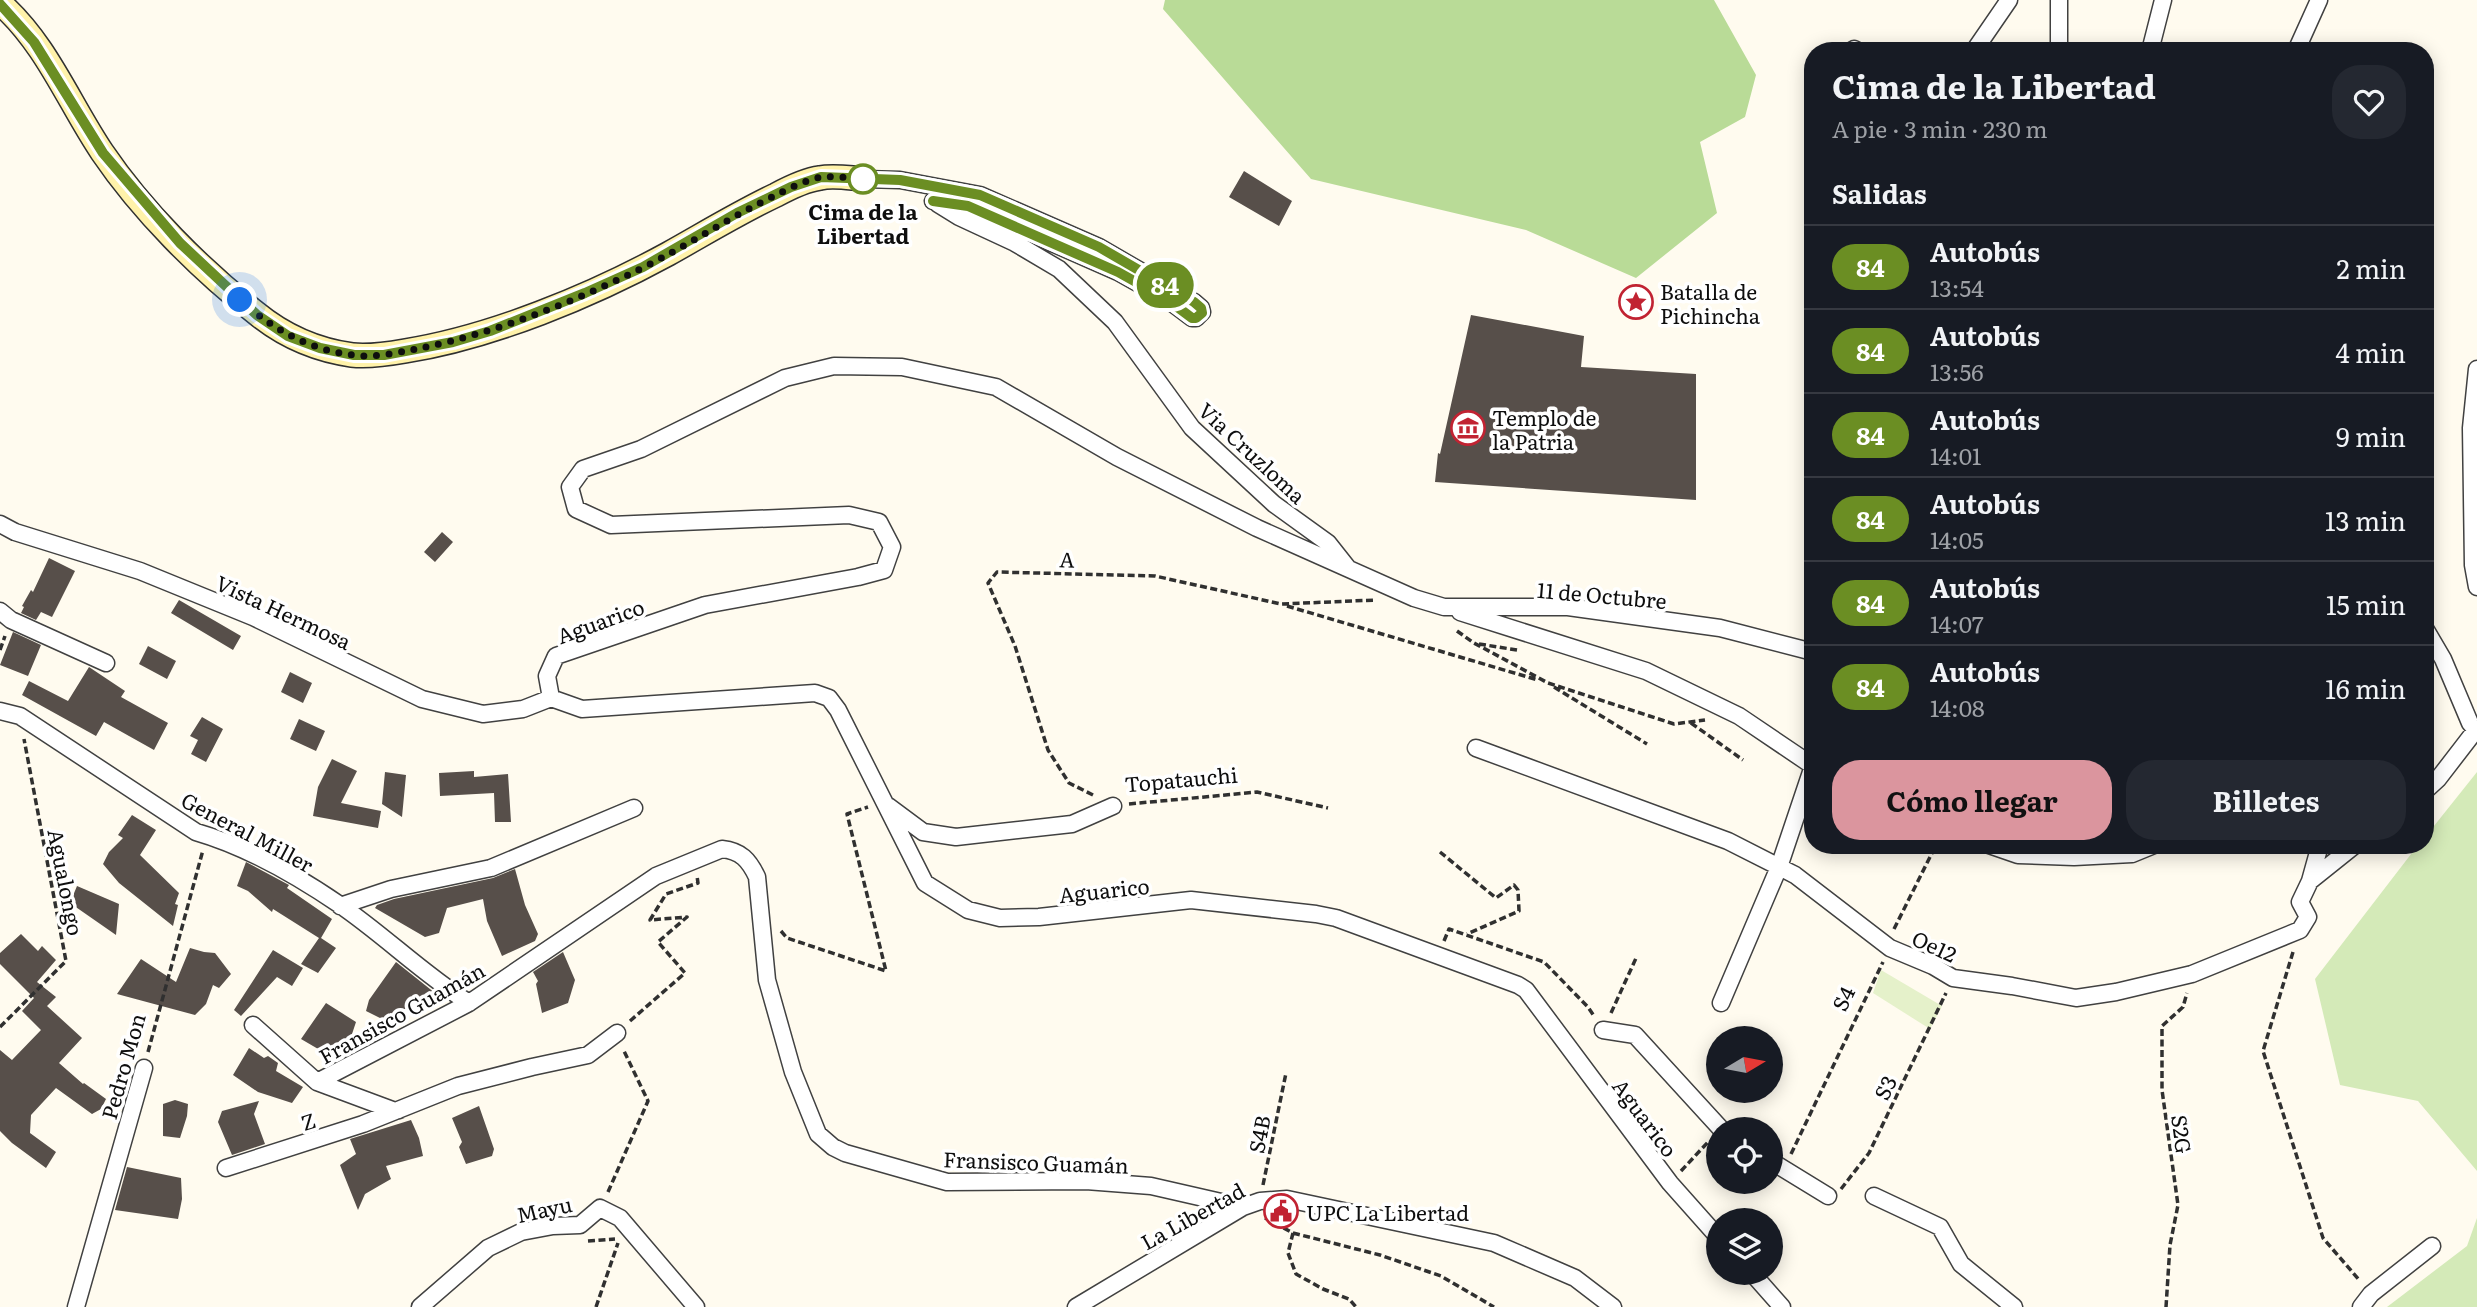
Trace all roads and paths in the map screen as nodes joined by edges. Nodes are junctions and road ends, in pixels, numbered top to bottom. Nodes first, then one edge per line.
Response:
1 (2008, 0) edge
2 (2059, 0) edge
3 (2163, 0) edge
4 (2319, 0) edge
5 (0, 4) edge
6 (1980, 42) edge
7 (2059, 42) edge
8 (2152, 42) edge
9 (2300, 42) edge
10 (863, 179) junction
11 (933, 201) junction
12 (2477, 369) edge
13 (0, 524) edge
14 (1349, 569) junction
15 (2477, 587) edge
16 (1414, 598) junction
17 (1281, 604) junction
18 (1444, 607) junction
19 (0, 611) edge
20 (1454, 628) dead end
21 (2434, 644) edge
22 (1804, 650) edge
23 (106, 663) dead end
24 (1548, 683) junction
25 (551, 698) junction
26 (0, 711) edge
27 (20, 716) junction
28 (1739, 716) junction
29 (1689, 722) junction
30 (2476, 731) edge
31 (1647, 744) dead end
32 (1476, 748) dead end
33 (1743, 760) dead end
34 (1804, 760) edge
35 (2434, 783) edge
36 (1804, 793) edge
37 (883, 802) junction
38 (1113, 806) junction
39 (634, 808) dead end
40 (1328, 808) dead end
41 (209, 836) junction
42 (1440, 852) dead end
43 (1931, 854) edge
44 (2015, 854) edge
45 (2134, 854) edge
46 (2318, 854) edge
47 (2344, 854) edge
48 (694, 860) junction
49 (1779, 867) junction
50 (2311, 881) junction
51 (340, 905) junction
52 (777, 926) dead end
53 (2300, 930) junction
54 (1465, 934) junction
55 (1890, 948) junction
56 (1437, 955) junction
57 (1637, 956) dead end
58 (2192, 974) junction
59 (1953, 978) junction
60 (469, 1003) junction
61 (1721, 1003) dead end
62 (253, 1025) dead end
63 (0, 1027) edge
64 (1603, 1030) junction
65 (617, 1033) junction
66 (144, 1068) joint
67 (1286, 1073) dead end
68 (317, 1082) junction
69 (402, 1110) junction
70 (1706, 1122) edge
71 (1706, 1145) edge
72 (1783, 1153) edge
73 (226, 1168) dead end
74 (1783, 1169) edge
75 (1670, 1183) junction
76 (1828, 1196) joint
77 (1874, 1196) dead end
78 (1260, 1201) junction
79 (1243, 1207) junction
80 (600, 1208) junction
81 (1706, 1224) edge
82 (1293, 1233) junction
83 (580, 1242) dead end
84 (2432, 1246) dead end
85 (1763, 1285) edge
86 (2366, 1301) edge
87 (76, 1307) edge
88 (420, 1307) edge
89 (596, 1307) edge
90 (696, 1307) edge
91 (1076, 1307) edge
92 (1356, 1307) edge
93 (1494, 1307) edge
94 (1613, 1307) edge
95 (1782, 1307) edge
96 (2014, 1307) edge
97 (2165, 1307) edge

1 - 6 street
2 - 7 street
3 - 8 street
4 - 9 street
5 - 10 street
10 - 11 street, Via Cruzloma
10 - 11 street
11 - 14 street, Via Cruzloma
12 - 15 street
13 - 25 street, Vista Hermosa
14 - 16 street, 11 de Octubre
14 - 25 street, Aguarico
16 - 17 path, A
16 - 18 street, 11 de Octubre
17 - 24 path
17 - 38 path, A
18 - 22 street, 11 de Octubre
18 - 28 street
19 - 23 street
20 - 24 path
21 - 30 street
24 - 29 path
24 - 31 path
25 - 37 street, Aguarico
26 - 27 street, General Miller
27 - 41 street, General Miller
27 - 63 path, Agualongo
28 - 29 path
28 - 34 street
29 - 33 path
30 - 35 street
32 - 49 street, Oe12
36 - 49 street
37 - 38 street, Topatauchi
37 - 52 path
37 - 56 street, Aguarico
38 - 40 path, Topatauchi
39 - 51 street
41 - 51 street, General Miller
41 - 66 path, Pedro Mon
42 - 54 path
43 - 55 path, S4
44 - 45 street
46 - 50 street
47 - 50 street
48 - 60 street, Fransisco Guamán
48 - 65 path
48 - 79 street, Fransisco Guamán
49 - 55 street, Oe12
49 - 61 street
50 - 53 street
51 - 60 street, General Miller
53 - 58 street, Oe12
53 - 86 path
54 - 56 path
54 - 64 path
55 - 59 street, Oe12
55 - 72 path, S4
56 - 75 street, Aguarico
57 - 64 path
58 - 59 street, Oe12
58 - 97 path, S2G
59 - 76 path, S3
60 - 68 street, Fransisco Guamán
62 - 68 street
64 - 70 street
65 - 69 street, Z
65 - 80 path
66 - 87 street, Pedro Mon
67 - 78 path, S4B
68 - 69 street
69 - 73 street, Z
71 - 75 path
74 - 76 street
75 - 81 street, Aguarico
77 - 96 street
78 - 79 street, La Libertad
78 - 94 street, La Libertad
79 - 82 path
79 - 91 street, La Libertad
80 - 88 street, Mayu
80 - 90 street, Mayu
82 - 92 path
82 - 93 path
83 - 89 path
84 - 86 street
85 - 95 street

